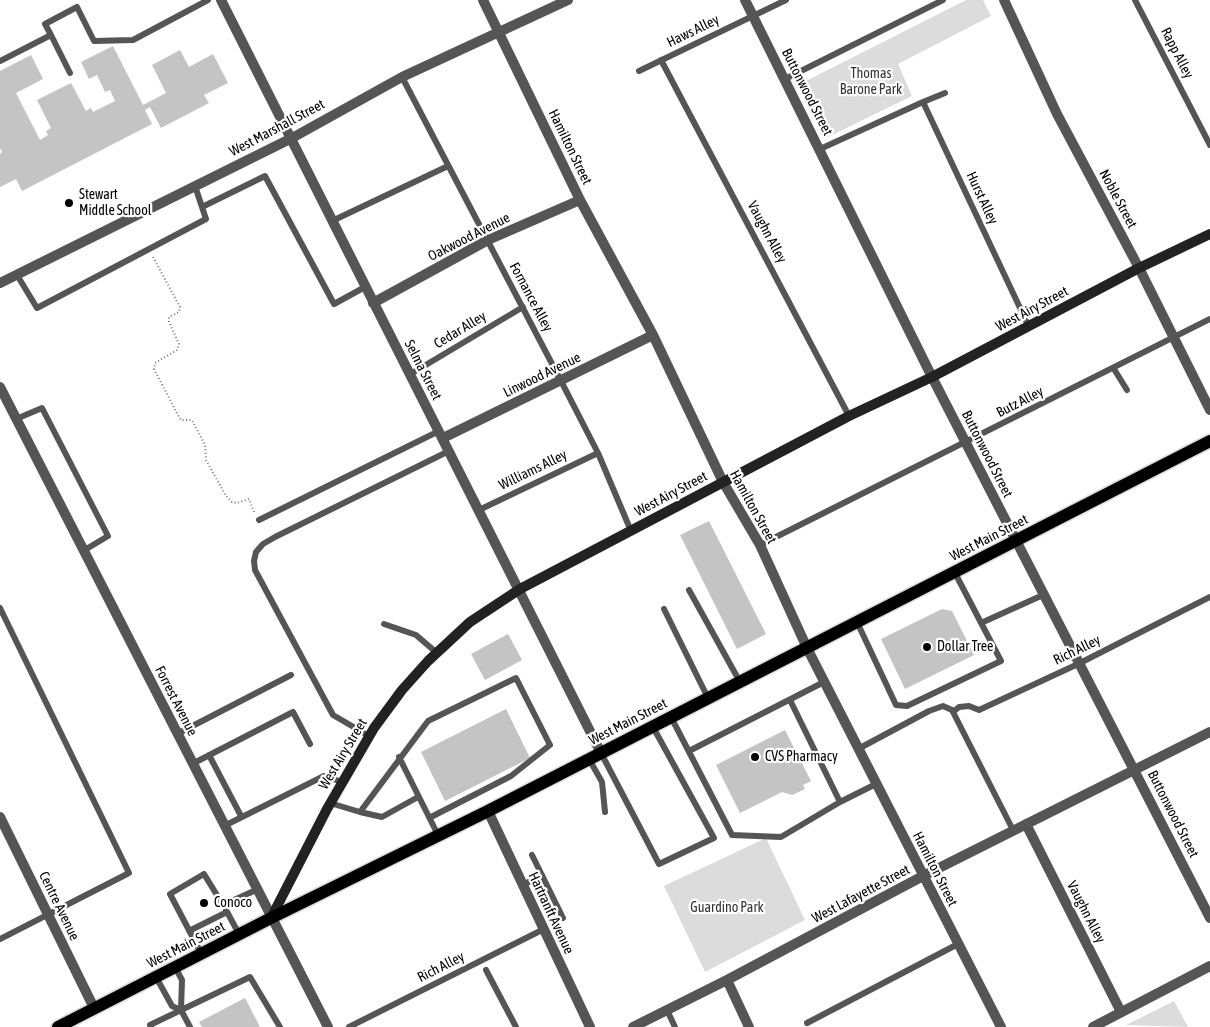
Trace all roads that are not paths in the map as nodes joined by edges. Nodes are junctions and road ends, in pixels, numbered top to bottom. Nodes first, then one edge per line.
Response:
1 (208, 0) edge
2 (221, 0) edge
3 (483, 0) edge
4 (568, 0) edge
5 (745, 0) edge
6 (786, 0) edge
7 (943, 0) edge
8 (1004, 0) edge
9 (1135, 0) edge
10 (753, 16) junction
11 (500, 33) junction
12 (51, 35) junction
13 (662, 60) junction
14 (0, 61) edge
15 (639, 71) dead end
16 (70, 73) dead end
17 (402, 77) junction
18 (785, 79) junction
19 (945, 93) dead end
20 (923, 102) junction
21 (292, 138) junction
22 (1210, 145) edge
23 (820, 149) junction
24 (448, 166) junction
25 (195, 186) junction
26 (580, 200) junction
27 (202, 207) junction
28 (332, 221) junction
29 (1210, 234) edge
30 (488, 240) junction
31 (1139, 268) junction
32 (17, 275) junction
33 (0, 283) edge
34 (365, 287) junction
35 (373, 303) junction
36 (523, 307) junction
37 (1210, 319) edge
38 (1029, 327) junction
39 (654, 335) junction
40 (1173, 339) junction
41 (1114, 369) junction
42 (409, 375) junction
43 (932, 377) junction
44 (561, 381) junction
45 (1127, 390) dead end
46 (1, 391) edge
47 (1210, 410) edge
48 (849, 416) junction
49 (16, 419) junction
50 (441, 434) junction
51 (1210, 441) edge
52 (967, 442) junction
53 (449, 451) junction
54 (598, 453) junction
55 (723, 482) junction
56 (479, 510) junction
57 (259, 520) road end
58 (631, 531) junction
59 (1016, 542) junction
60 (760, 545) junction
61 (83, 551) junction
62 (955, 573) junction
63 (520, 589) junction
64 (689, 590) dead end
65 (1043, 595) junction
66 (1210, 597) edge
67 (0, 608) edge
68 (664, 609) dead end
69 (857, 622) junction
70 (981, 623) junction
71 (384, 624) dead end
72 (807, 648) junction
73 (437, 653) junction
74 (1078, 664) junction
75 (291, 675) dead end
76 (740, 682) junction
77 (824, 682) junction
78 (708, 698) junction
79 (790, 700) junction
80 (953, 712) junction
81 (671, 717) junction
82 (652, 726) junction
83 (1210, 732) edge
84 (177, 734) junction
85 (369, 736) junction
86 (310, 744) dead end
87 (858, 749) junction
88 (689, 750) junction
89 (602, 752) junction
90 (209, 755) junction
91 (399, 757) junction
92 (589, 759) junction
93 (192, 764) junction
94 (1134, 768) junction
95 (342, 782) junction
96 (876, 784) junction
97 (418, 797) junction
98 (840, 802) junction
99 (330, 803) junction
100 (488, 811) junction
101 (360, 812) junction
102 (605, 812) dead end
103 (242, 816) junction
104 (0, 817) edge
105 (431, 817) junction
106 (1026, 824) junction
107 (224, 826) junction
108 (1013, 830) junction
109 (438, 835) junction
110 (532, 855) dead end
111 (542, 875) junction
112 (923, 876) junction
113 (523, 885) junction
114 (256, 890) junction
115 (223, 905) junction
116 (227, 912) junction
117 (48, 915) junction
118 (270, 918) junction
119 (563, 918) dead end
120 (1210, 918) edge
121 (544, 929) junction
122 (189, 931) junction
123 (239, 934) junction
124 (0, 939) edge
125 (958, 944) junction
126 (201, 953) junction
127 (1210, 966) edge
128 (175, 967) junction
129 (486, 970) dead end
130 (156, 977) junction
131 (727, 980) junction
132 (94, 1008) junction
133 (181, 1010) junction
134 (667, 1010) junction
135 (1122, 1012) junction
136 (807, 1023) dead end
137 (58, 1027) edge
138 (151, 1027) edge
139 (190, 1027) edge
140 (280, 1027) edge
141 (328, 1027) edge
142 (349, 1027) edge
143 (516, 1027) edge
144 (590, 1027) edge
145 (634, 1027) edge
146 (676, 1027) edge
147 (749, 1027) edge
148 (1001, 1027) edge
149 (1094, 1027) edge

1 - 12 lane
2 - 21 street, Selma Street
3 - 11 street, Hamilton Street
4 - 11 street, West Marshall Street
5 - 10 street, Buttonwood Street
6 - 10 lane, Haws Alley
7 - 18 lane
8 - 31 street, Noble Street
9 - 22 lane, Rapp Alley
10 - 13 lane, Haws Alley
10 - 18 street, Buttonwood Street
11 - 17 street, West Marshall Street
11 - 26 street, Hamilton Street
12 - 14 lane
12 - 16 lane
13 - 15 lane, Haws Alley
13 - 48 lane, Vaughn Alley
17 - 21 street, West Marshall Street
17 - 24 lane, Fornance Alley
18 - 23 street, Buttonwood Street
19 - 20 lane
20 - 23 lane
20 - 38 lane, Hurst Alley
21 - 25 street, West Marshall Street
21 - 28 street, Selma Street
23 - 43 street, Buttonwood Street
24 - 28 lane
24 - 30 lane, Fornance Alley
25 - 27 lane
25 - 32 street, West Marshall Street
26 - 30 street, Oakwood Avenue
26 - 39 street, Hamilton Street
27 - 32 lane
27 - 34 lane
28 - 34 street, Selma Street
29 - 31 main road, West Airy Street
30 - 35 street, Oakwood Avenue
30 - 36 lane, Fornance Alley
31 - 38 main road, West Airy Street
31 - 40 street, Noble Street
32 - 33 street, West Marshall Street
34 - 35 street, Selma Street
35 - 42 street, Selma Street
36 - 42 lane, Cedar Alley
36 - 44 lane, Fornance Alley
37 - 40 lane, Butz Alley
38 - 43 main road, West Airy Street
39 - 44 street, Linwood Avenue
39 - 55 street, Hamilton Street
40 - 41 lane, Butz Alley
40 - 47 street, Noble Street
41 - 45 lane
41 - 52 lane, Butz Alley
42 - 50 street, Selma Street
43 - 48 main road, West Airy Street
43 - 52 street, Buttonwood Street
44 - 50 street, Linwood Avenue
44 - 54 lane, Fornance Alley
46 - 49 street, Forrest Avenue
48 - 55 main road, West Airy Street
49 - 61 street, Forrest Avenue
49 - 61 lane
50 - 53 street, Selma Street
50 - 57 lane
51 - 59 main road, West Main Street
52 - 59 street, Buttonwood Street
52 - 60 lane, Butz Alley
53 - 56 street, Selma Street
53 - 85 lane
54 - 56 lane, Williams Alley
54 - 58 lane, Fornance Alley
55 - 58 main road, West Airy Street
55 - 60 street, Hamilton Street
56 - 63 street, Selma Street
58 - 63 main road, West Airy Street
59 - 62 main road, West Main Street
59 - 65 street, Buttonwood Street
60 - 72 street, Hamilton Street
61 - 84 street, Forrest Avenue
62 - 69 main road, West Main Street
62 - 70 lane
63 - 73 main road, West Airy Street
63 - 89 street, Selma Street
64 - 76 lane
65 - 70 lane
65 - 74 street, Buttonwood Street
66 - 74 lane, Rich Alley
67 - 117 lane
68 - 78 lane
69 - 70 lane
69 - 72 main road, West Main Street
71 - 73 lane
72 - 76 main road, West Main Street
72 - 77 street, Hamilton Street
73 - 85 main road, West Airy Street
74 - 80 lane, Rich Alley
74 - 94 street, Buttonwood Street
75 - 84 lane
76 - 78 main road, West Main Street
77 - 79 lane
77 - 87 street, Hamilton Street
78 - 81 main road, West Main Street
79 - 88 lane
79 - 98 lane
80 - 87 lane, Rich Alley
80 - 108 lane
81 - 82 main road, West Main Street
81 - 88 lane
82 - 89 main road, West Main Street
82 - 89 lane
83 - 94 street, West Lafayette Street
84 - 93 street, Forrest Avenue
85 - 95 main road, West Airy Street
86 - 90 lane
87 - 96 street, Hamilton Street
88 - 98 lane
89 - 92 main road, West Main Street
90 - 93 lane
90 - 103 lane
91 - 97 lane
91 - 101 lane
91 - 105 lane
92 - 100 main road, West Main Street
92 - 102 lane
93 - 107 street, Forrest Avenue
94 - 106 street, West Lafayette Street
94 - 120 street, Buttonwood Street
95 - 99 main road, West Airy Street
95 - 103 lane
96 - 98 lane
96 - 112 street, Hamilton Street
97 - 101 lane
97 - 105 lane
99 - 101 lane
99 - 118 main road, West Airy Street
100 - 109 main road, West Main Street
100 - 113 street, Hartranft Avenue
103 - 107 lane
104 - 117 street, Centre Avenue
105 - 109 lane
106 - 108 street, West Lafayette Street
106 - 135 street, Vaughn Alley
107 - 114 street, Forrest Avenue
108 - 112 street, West Lafayette Street
109 - 118 main road, West Main Street
110 - 111 lane
111 - 113 lane
111 - 119 lane
112 - 125 street, Hamilton Street
112 - 131 street, West Lafayette Street
113 - 121 street, Hartranft Avenue
114 - 115 lane
114 - 118 street, Forrest Avenue
115 - 116 lane
115 - 122 lane
116 - 122 lane
116 - 123 lane
117 - 124 lane
117 - 132 street, Centre Avenue
118 - 123 main road, West Main Street
118 - 141 street, Forrest Avenue
121 - 142 lane, Rich Alley
121 - 144 street, Hartranft Avenue
122 - 126 lane
123 - 126 main road, West Main Street
125 - 136 lane
125 - 148 street, Hamilton Street
126 - 128 main road, West Main Street
127 - 135 street
128 - 130 main road, West Main Street
128 - 133 lane
129 - 143 lane
130 - 132 main road, West Main Street
130 - 133 lane
131 - 134 street, West Lafayette Street
131 - 147 street
132 - 137 main road, West Main Street
133 - 138 lane
133 - 139 lane
133 - 140 lane
134 - 145 street, West Lafayette Street
134 - 146 lane
135 - 149 street

